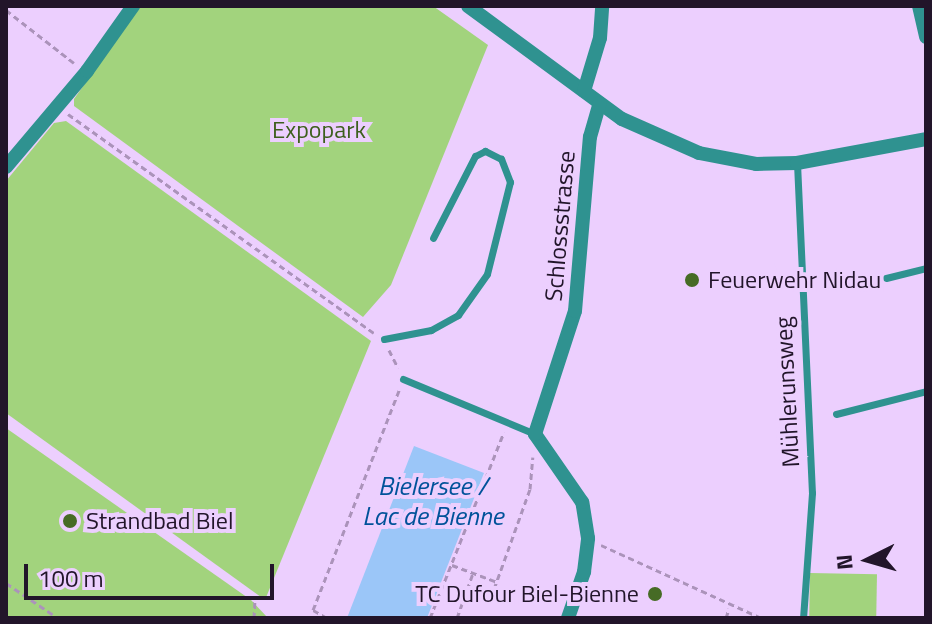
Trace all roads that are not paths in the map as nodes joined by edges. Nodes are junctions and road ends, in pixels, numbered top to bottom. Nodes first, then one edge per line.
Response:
1 (133, 6) edge
2 (468, 6) edge
3 (602, 6) edge
4 (919, 6) edge
5 (926, 37) edge
6 (584, 91) junction
7 (600, 103) junction
8 (926, 139) edge
9 (797, 163) junction
10 (6, 167) edge
11 (433, 238) dead end
12 (926, 268) edge
13 (886, 278) dead end
14 (384, 339) road end
15 (403, 379) road end
16 (926, 391) edge
17 (836, 414) dead end
18 (535, 434) junction
19 (568, 618) edge
20 (803, 618) edge

1 - 10 street
2 - 6 street
3 - 6 street
4 - 5 street
6 - 7 street
7 - 9 street
7 - 18 street, Schlossstrasse
8 - 9 street
9 - 20 lane, Mühlerunsweg
11 - 14 lane
12 - 13 lane
15 - 18 lane
16 - 17 lane
18 - 19 street

